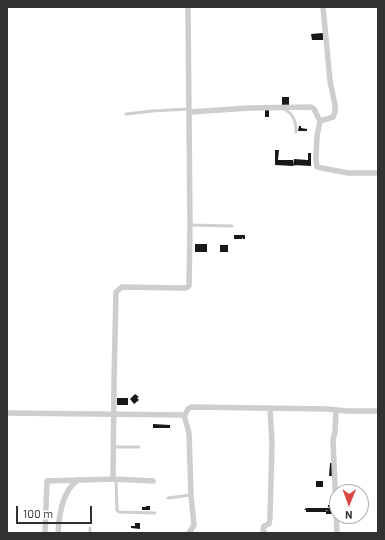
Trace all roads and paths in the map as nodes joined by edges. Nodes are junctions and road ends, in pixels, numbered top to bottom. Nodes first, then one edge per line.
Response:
1 (188, 7) edge
2 (323, 7) edge
3 (280, 108) junction
4 (189, 111) junction
5 (126, 114) dead end
6 (320, 121) junction
7 (296, 132) dead end
8 (378, 173) edge
9 (190, 224) junction
10 (232, 226) dead end
11 (270, 408) junction
12 (336, 410) junction
13 (378, 411) edge
14 (186, 412) junction
15 (7, 413) edge
16 (113, 415) junction
17 (113, 447) junction
18 (139, 447) dead end
19 (115, 479) junction
20 (79, 480) junction
21 (153, 480) dead end
22 (191, 496) junction
23 (168, 498) dead end
24 (155, 513) dead end
25 (90, 528) dead end
26 (45, 533) edge
27 (58, 533) edge
28 (90, 533) edge
29 (189, 533) edge
30 (265, 533) edge
31 (337, 533) edge

1 - 4 street
2 - 6 street
3 - 4 street
3 - 6 street
3 - 7 lane
4 - 5 lane
4 - 9 street
6 - 8 street
9 - 10 lane
9 - 16 street
11 - 12 street
11 - 14 street
11 - 30 street
12 - 13 street
12 - 31 street
14 - 16 street
14 - 22 street
15 - 16 street
16 - 17 street
17 - 18 lane
17 - 19 street
19 - 20 street
19 - 21 street
19 - 24 lane
20 - 26 street
20 - 27 street
22 - 23 lane
22 - 29 street
25 - 28 lane

